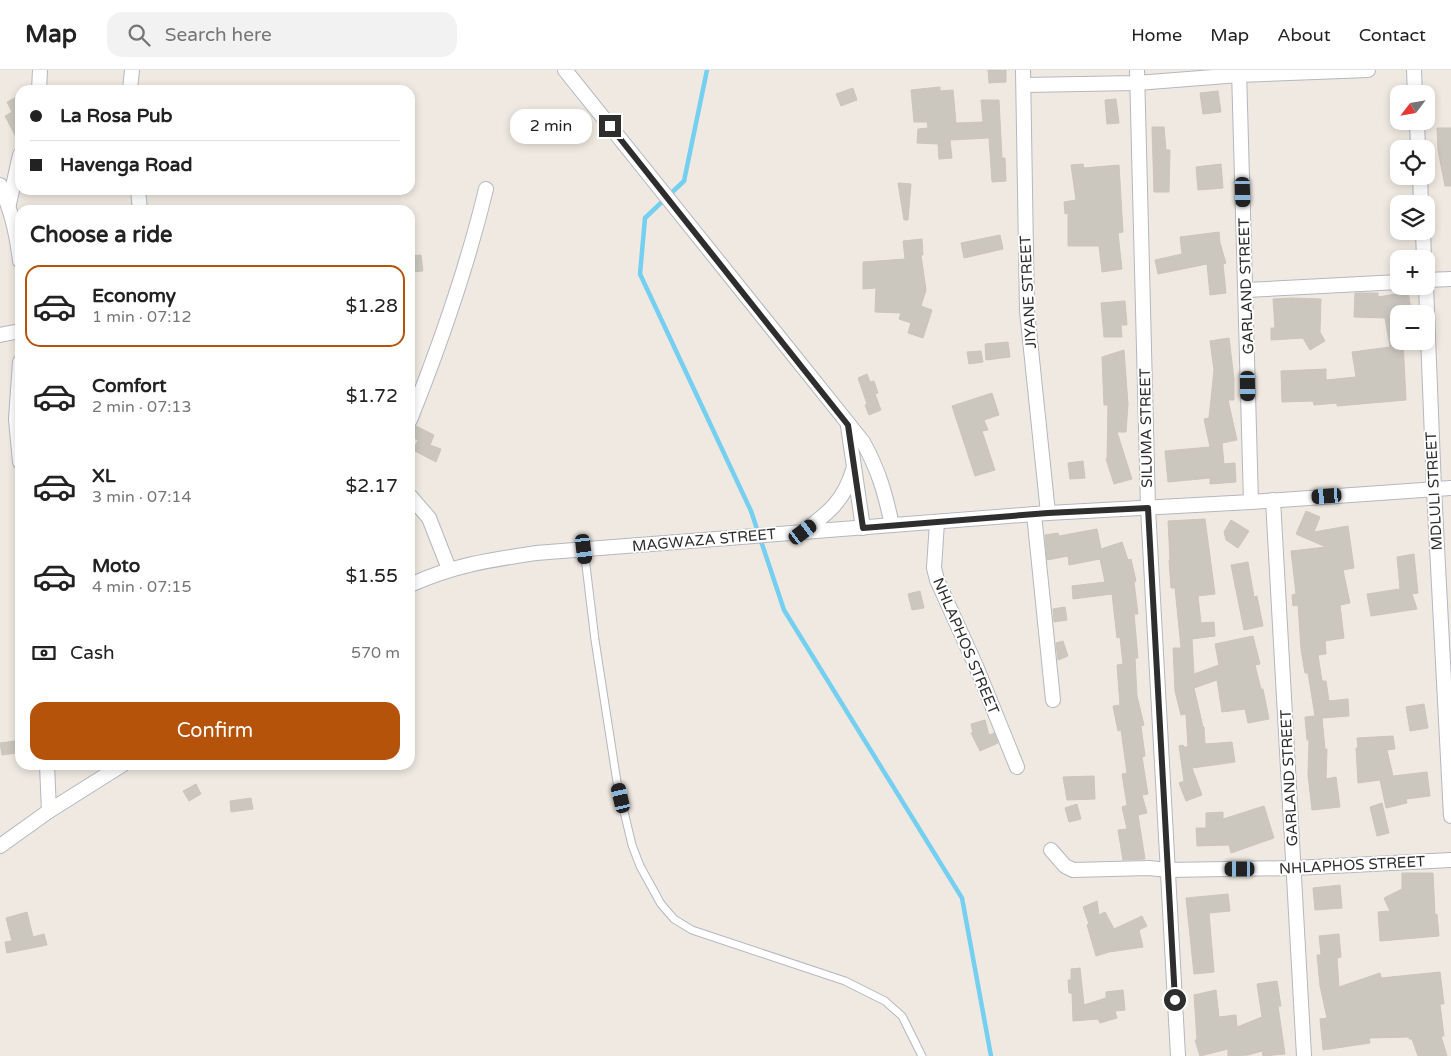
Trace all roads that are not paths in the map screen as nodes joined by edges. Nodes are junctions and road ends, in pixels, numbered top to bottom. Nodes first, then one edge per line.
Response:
1 (40, 70) edge
2 (132, 70) edge
3 (565, 70) edge
4 (1023, 70) edge
5 (1368, 70) edge
6 (1414, 70) edge
7 (1239, 73) edge
8 (1137, 76) edge
9 (39, 85) edge
10 (130, 85) edge
11 (1024, 85) junction
12 (1415, 85) edge
13 (15, 177) edge
14 (0, 185) edge
15 (486, 189) dead end
16 (9, 204) junction
17 (15, 230) edge
18 (1451, 279) edge
19 (1435, 280) edge
20 (1390, 282) edge
21 (1246, 290) junction
22 (1426, 295) edge
23 (15, 332) edge
24 (0, 334) edge
25 (415, 406) edge
26 (848, 425) junction
27 (854, 464) junction
28 (1451, 488) edge
29 (1434, 489) junction
30 (1273, 500) junction
31 (415, 502) edge
32 (1251, 502) junction
33 (1148, 508) junction
34 (1041, 514) junction
35 (937, 522) junction
36 (892, 525) junction
37 (863, 528) junction
38 (803, 532) junction
39 (584, 549) junction
40 (449, 569) junction
41 (415, 583) edge
42 (1053, 700) dead end
43 (1017, 767) dead end
44 (47, 770) edge
45 (114, 770) edge
46 (49, 811) junction
47 (1451, 816) edge
48 (0, 846) edge
49 (1051, 850) dead end
50 (1451, 860) edge
51 (1294, 868) junction
52 (1168, 870) junction
53 (922, 1056) edge
54 (1178, 1056) edge
55 (1304, 1056) edge

1 - 9 street
2 - 10 street
3 - 26 street
4 - 11 street, JIYANE STREET
5 - 7 street
6 - 12 street
7 - 8 street
7 - 21 street, GARLAND STREET
8 - 11 street
8 - 33 street, SILUMA STREET
11 - 34 street, JIYANE STREET
13 - 16 street
14 - 16 street
15 - 25 street
16 - 17 street
18 - 19 street
20 - 21 street
21 - 32 street, GARLAND STREET
22 - 29 street, MDLULI STREET
23 - 24 street
26 - 27 street
26 - 36 street
27 - 37 street
27 - 38 street
28 - 29 street, MAGWAZA STREET
29 - 30 street, MAGWAZA STREET
29 - 47 street, MDLULI STREET
30 - 32 street, MAGWAZA STREET
30 - 51 street, GARLAND STREET
31 - 40 street
32 - 33 street, MAGWAZA STREET
33 - 34 street, MAGWAZA STREET
33 - 52 street, SILUMA STREET
34 - 35 street, MAGWAZA STREET
34 - 42 street, JIYANE STREET
35 - 36 street, MAGWAZA STREET
35 - 43 street, NHLAPHOS STREET
36 - 37 street, MAGWAZA STREET
37 - 38 street, MAGWAZA STREET
38 - 39 street, MAGWAZA STREET
39 - 40 street, MAGWAZA STREET
39 - 53 lane
40 - 41 street, MAGWAZA STREET
44 - 46 street
45 - 46 street
46 - 48 street
49 - 52 street, NHLAPHOS STREET
50 - 51 street, NHLAPHOS STREET
51 - 52 street, NHLAPHOS STREET
51 - 55 street, GARLAND STREET
52 - 54 street, SILUMA STREET

